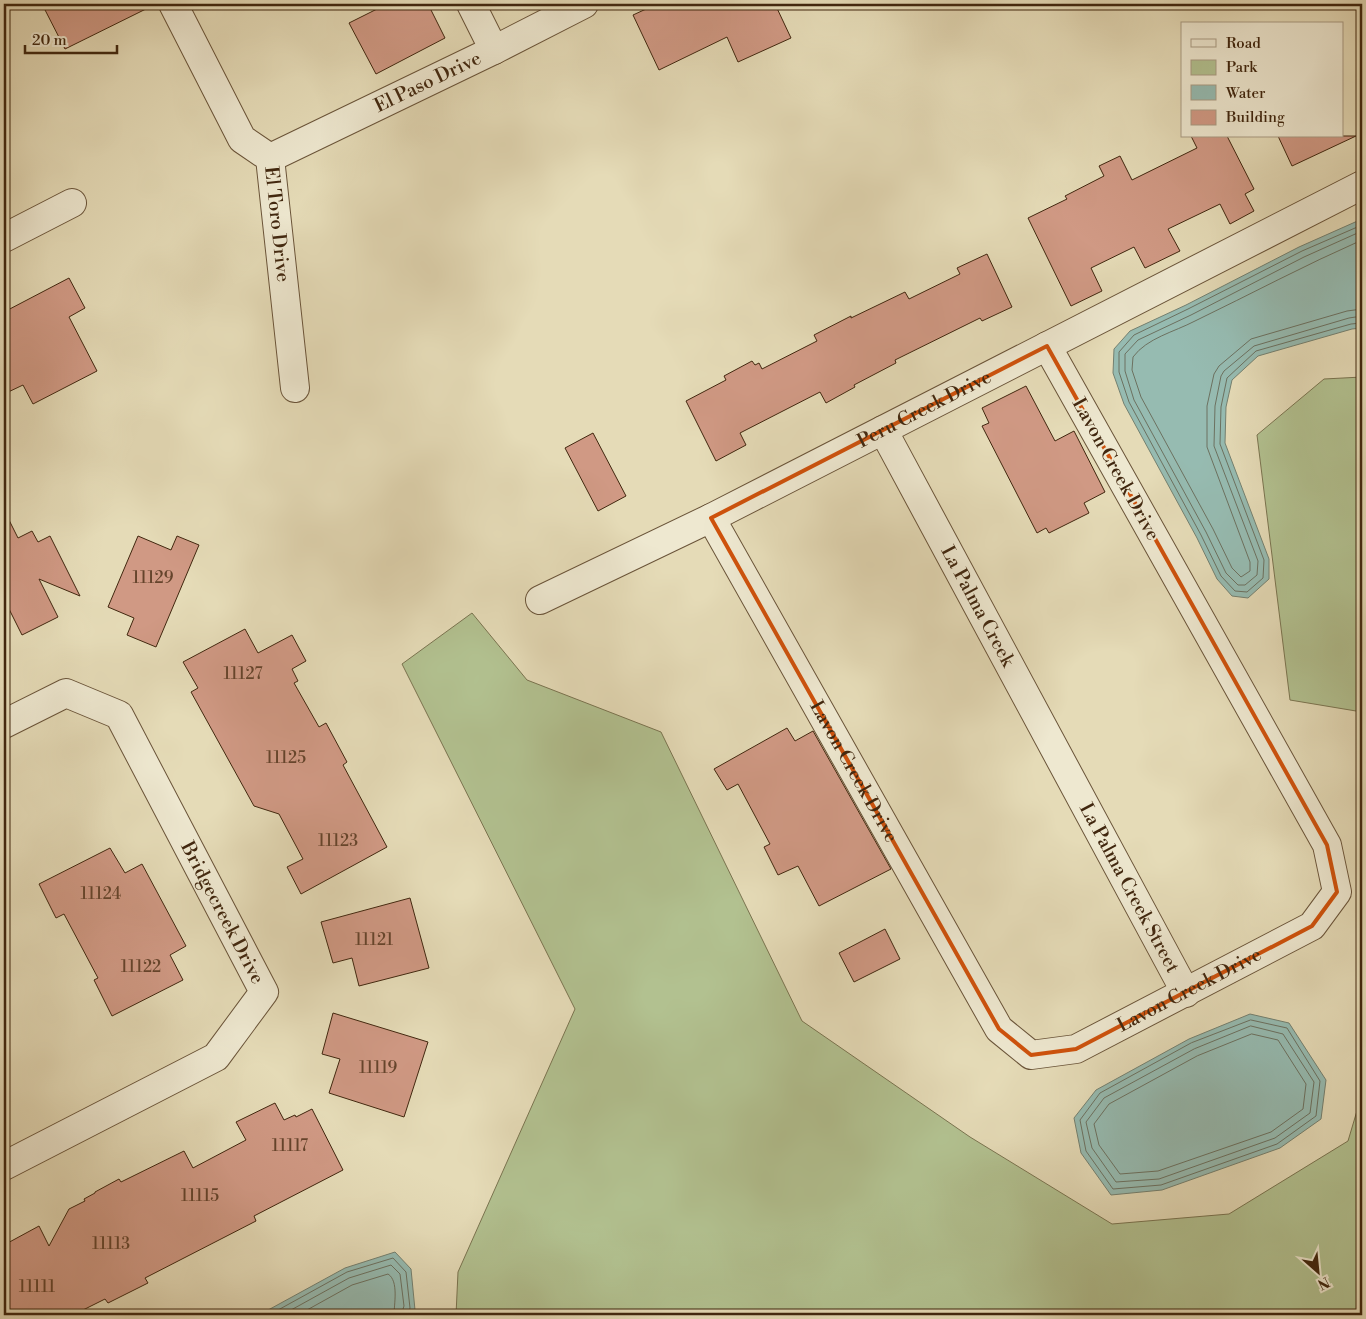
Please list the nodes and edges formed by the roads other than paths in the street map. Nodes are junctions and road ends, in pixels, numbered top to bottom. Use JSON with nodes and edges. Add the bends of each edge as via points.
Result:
{"nodes":[{"id":1,"x":172,"y":4,"type":"edge"},
{"id":2,"x":470,"y":4,"type":"edge"},
{"id":3,"x":584,"y":4,"type":"edge"},
{"id":4,"x":494,"y":50,"type":"junction"},
{"id":5,"x":270,"y":158,"type":"junction"},
{"id":6,"x":1362,"y":185,"type":"edge"},
{"id":7,"x":72,"y":203,"type":"dead end"},
{"id":8,"x":4,"y":238,"type":"edge"},
{"id":9,"x":1047,"y":346,"type":"junction"},
{"id":10,"x":296,"y":388,"type":"dead end"},
{"id":11,"x":883,"y":430,"type":"junction"},
{"id":12,"x":712,"y":518,"type":"junction"},
{"id":13,"x":540,"y":600,"type":"dead end"},
{"id":14,"x":4,"y":724,"type":"edge"},
{"id":15,"x":1072,"y":782,"type":"joint"},
{"id":16,"x":1186,"y":994,"type":"junction"},
{"id":17,"x":4,"y":1166,"type":"edge"}],
"edges":[{"from":1,"to":5,"type":"street","name":"El Toro Drive","via":[[242,139]]},
{"from":2,"to":4,"type":"street"},
{"from":3,"to":4,"type":"street","name":"El Paso Drive"},
{"from":4,"to":5,"type":"street","name":"El Paso Drive"},
{"from":5,"to":10,"type":"street","name":"El Toro Drive"},
{"from":6,"to":9,"type":"street","name":"Peru Creek Drive"},
{"from":7,"to":8,"type":"street"},
{"from":9,"to":11,"type":"street","name":"Peru Creek Drive"},
{"from":9,"to":16,"type":"street","name":"Lavon Creek Drive","via":[[1327,845],[1337,892],[1312,926]]},
{"from":11,"to":12,"type":"street","name":"Peru Creek Drive"},
{"from":11,"to":15,"type":"street","name":"La Palma Creek"},
{"from":12,"to":13,"type":"street","name":"Peru Creek Drive"},
{"from":12,"to":16,"type":"street","name":"Lavon Creek Drive","via":[[999,1029],[1031,1055],[1076,1049]]},
{"from":14,"to":17,"type":"street","name":"Bridgecreek Drive","via":[[66,693],[119,715],[264,992],[216,1058]]},
{"from":15,"to":16,"type":"street","name":"La Palma Creek Street"}]}
